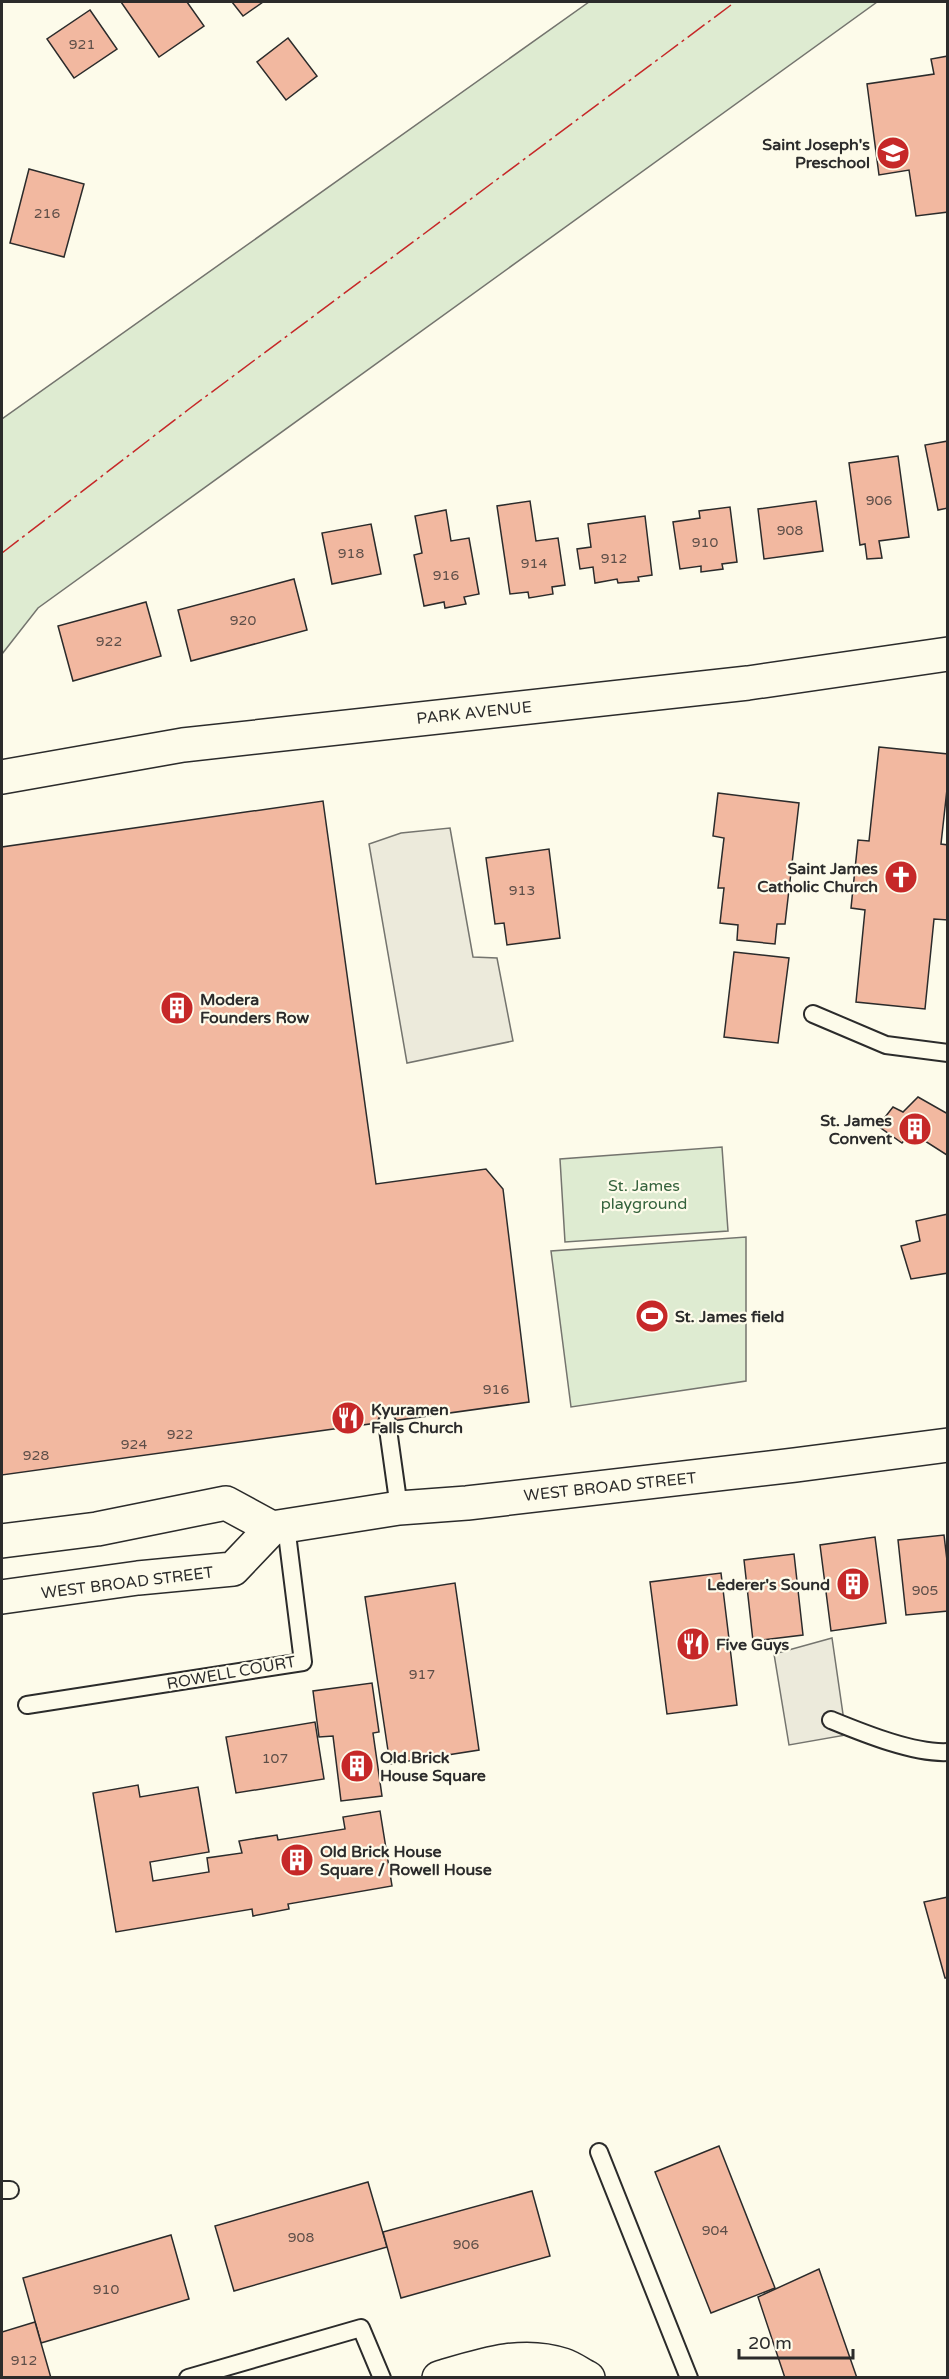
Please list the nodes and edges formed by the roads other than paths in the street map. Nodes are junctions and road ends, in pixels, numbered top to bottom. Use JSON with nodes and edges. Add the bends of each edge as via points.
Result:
{"nodes":[{"id":1,"x":948,"y":654,"type":"edge"},
{"id":2,"x":2,"y":777,"type":"edge"},
{"id":3,"x":813,"y":1014,"type":"dead end"},
{"id":4,"x":948,"y":1053,"type":"edge"},
{"id":5,"x":387,"y":1422,"type":"dead end"},
{"id":6,"x":948,"y":1445,"type":"edge"},
{"id":7,"x":399,"y":1508,"type":"junction"},
{"id":8,"x":279,"y":1527,"type":"junction"},
{"id":9,"x":2,"y":1541,"type":"edge"},
{"id":10,"x":2,"y":1597,"type":"edge"},
{"id":11,"x":27,"y":1705,"type":"dead end"},
{"id":12,"x":831,"y":1720,"type":"dead end"},
{"id":13,"x":948,"y":1752,"type":"edge"},
{"id":14,"x":599,"y":2152,"type":"dead end"},
{"id":15,"x":188,"y":2378,"type":"edge"},
{"id":16,"x":382,"y":2378,"type":"edge"},
{"id":17,"x":439,"y":2378,"type":"edge"},
{"id":18,"x":588,"y":2378,"type":"edge"},
{"id":19,"x":689,"y":2378,"type":"edge"}],
"edges":[{"from":1,"to":2,"type":"main road","name":"PARK AVENUE","via":[[748,683],[183,745]]},
{"from":3,"to":4,"type":"lane","via":[[886,1045]]},
{"from":5,"to":7,"type":"lane"},
{"from":6,"to":7,"type":"main road","name":"WEST BROAD STREET"},
{"from":7,"to":8,"type":"main road","name":"WEST BROAD STREET"},
{"from":8,"to":9,"type":"main road","via":[[226,1503],[97,1529]]},
{"from":8,"to":10,"type":"main road","name":"WEST BROAD STREET","via":[[233,1569]]},
{"from":8,"to":11,"type":"lane","name":"ROWELL COURT","via":[[303,1662]]},
{"from":12,"to":13,"type":"lane","via":[[871,1736],[934,1753]]},
{"from":14,"to":19,"type":"lane"},
{"from":15,"to":16,"type":"lane","via":[[361,2328]]},
{"from":17,"to":18,"type":"main road","via":[[500,2361],[535,2360],[562,2365]]}]}
